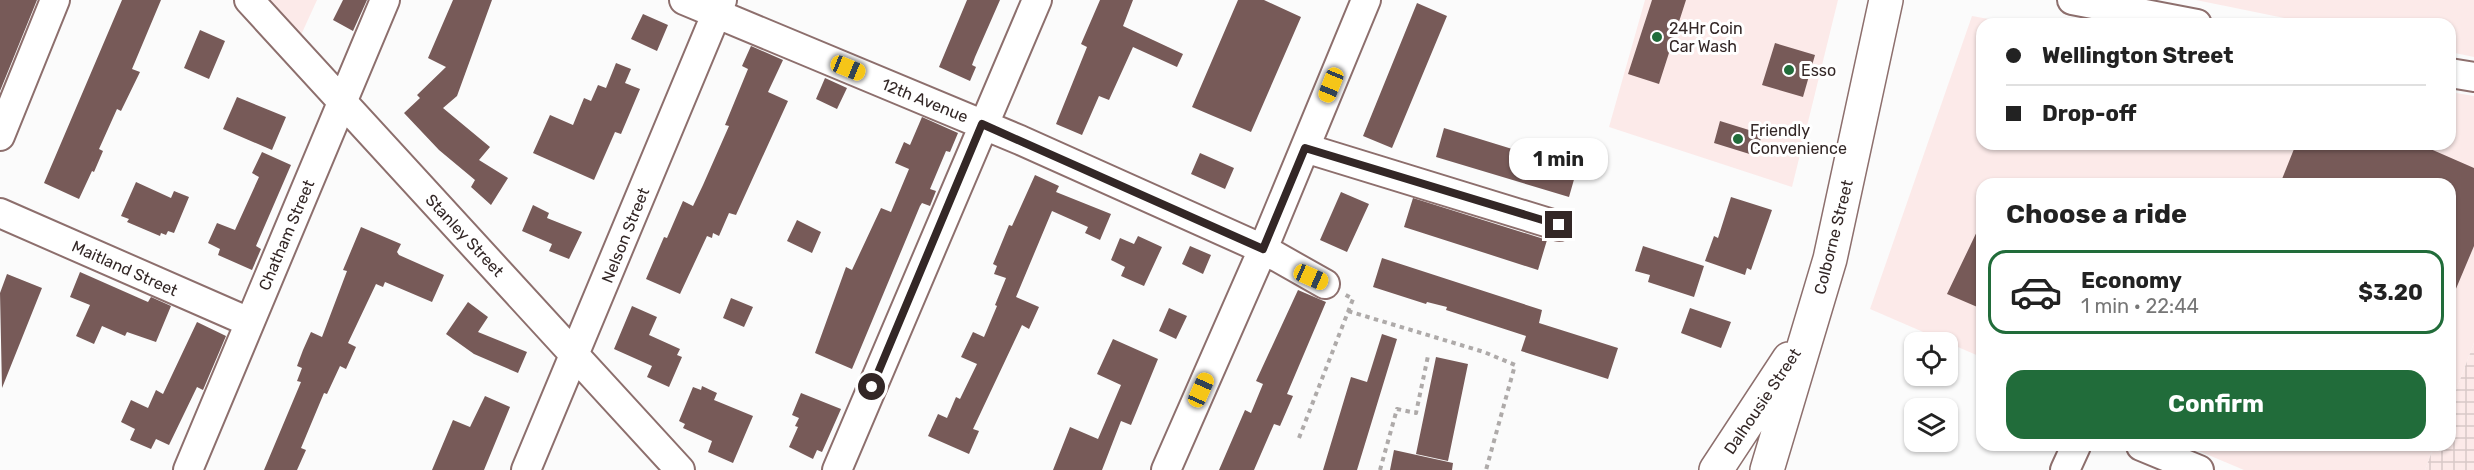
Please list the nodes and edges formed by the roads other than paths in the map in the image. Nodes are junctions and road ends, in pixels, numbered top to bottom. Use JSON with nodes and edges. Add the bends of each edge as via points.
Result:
{"nodes":[{"id":1,"x":55,"y":0,"type":"edge"},
{"id":2,"x":249,"y":0,"type":"edge"},
{"id":3,"x":385,"y":0,"type":"edge"},
{"id":4,"x":684,"y":0,"type":"edge"},
{"id":5,"x":1037,"y":0,"type":"edge"},
{"id":6,"x":1366,"y":0,"type":"edge"},
{"id":7,"x":1886,"y":0,"type":"edge"},
{"id":8,"x":2072,"y":0,"type":"edge"},
{"id":9,"x":720,"y":7,"type":"edge"},
{"id":10,"x":2149,"y":7,"type":"edge"},
{"id":11,"x":2180,"y":18,"type":"edge"},
{"id":12,"x":2456,"y":74,"type":"edge"},
{"id":13,"x":2474,"y":77,"type":"edge"},
{"id":14,"x":342,"y":103,"type":"junction"},
{"id":15,"x":982,"y":124,"type":"junction"},
{"id":16,"x":0,"y":136,"type":"edge"},
{"id":17,"x":1305,"y":148,"type":"junction"},
{"id":18,"x":0,"y":213,"type":"edge"},
{"id":19,"x":1559,"y":225,"type":"dead end"},
{"id":20,"x":1263,"y":249,"type":"junction"},
{"id":21,"x":1325,"y":284,"type":"road end"},
{"id":22,"x":249,"y":322,"type":"junction"},
{"id":23,"x":1807,"y":333,"type":"junction"},
{"id":24,"x":576,"y":355,"type":"junction"},
{"id":25,"x":2074,"y":451,"type":"edge"},
{"id":26,"x":2152,"y":451,"type":"edge"},
{"id":27,"x":188,"y":470,"type":"edge"},
{"id":28,"x":526,"y":470,"type":"edge"},
{"id":29,"x":680,"y":470,"type":"edge"},
{"id":30,"x":837,"y":470,"type":"edge"},
{"id":31,"x":1166,"y":470,"type":"edge"},
{"id":32,"x":1716,"y":470,"type":"edge"},
{"id":33,"x":1767,"y":470,"type":"edge"},
{"id":34,"x":2065,"y":470,"type":"edge"},
{"id":35,"x":2199,"y":470,"type":"edge"}],
"edges":[{"from":1,"to":16,"type":"street"},
{"from":2,"to":14,"type":"street","name":"Stanley Street"},
{"from":3,"to":14,"type":"street","name":"Chatham Street"},
{"from":4,"to":9,"type":"street","name":"12th Avenue"},
{"from":5,"to":15,"type":"street"},
{"from":6,"to":17,"type":"street"},
{"from":7,"to":23,"type":"main road","name":"Colborne Street","via":[[1830,259]]},
{"from":8,"to":10,"type":"street"},
{"from":9,"to":15,"type":"street","name":"12th Avenue"},
{"from":9,"to":24,"type":"street","name":"Nelson Street"},
{"from":10,"to":11,"type":"street"},
{"from":12,"to":13,"type":"street"},
{"from":14,"to":22,"type":"street","name":"Chatham Street"},
{"from":14,"to":24,"type":"street","name":"Stanley Street"},
{"from":15,"to":20,"type":"street","name":"12th Avenue"},
{"from":15,"to":30,"type":"street"},
{"from":17,"to":19,"type":"street"},
{"from":17,"to":20,"type":"street"},
{"from":18,"to":22,"type":"street","name":"Maitland Street"},
{"from":20,"to":21,"type":"street","name":"12th Avenue"},
{"from":20,"to":31,"type":"street"},
{"from":22,"to":27,"type":"street","name":"Chatham Street"},
{"from":23,"to":32,"type":"main road","name":"Dalhousie Street"},
{"from":23,"to":33,"type":"main road","name":"Colborne Street"},
{"from":24,"to":28,"type":"street","name":"Nelson Street"},
{"from":24,"to":29,"type":"street","name":"Stanley Street"},
{"from":25,"to":34,"type":"street"},
{"from":26,"to":35,"type":"street"}]}
